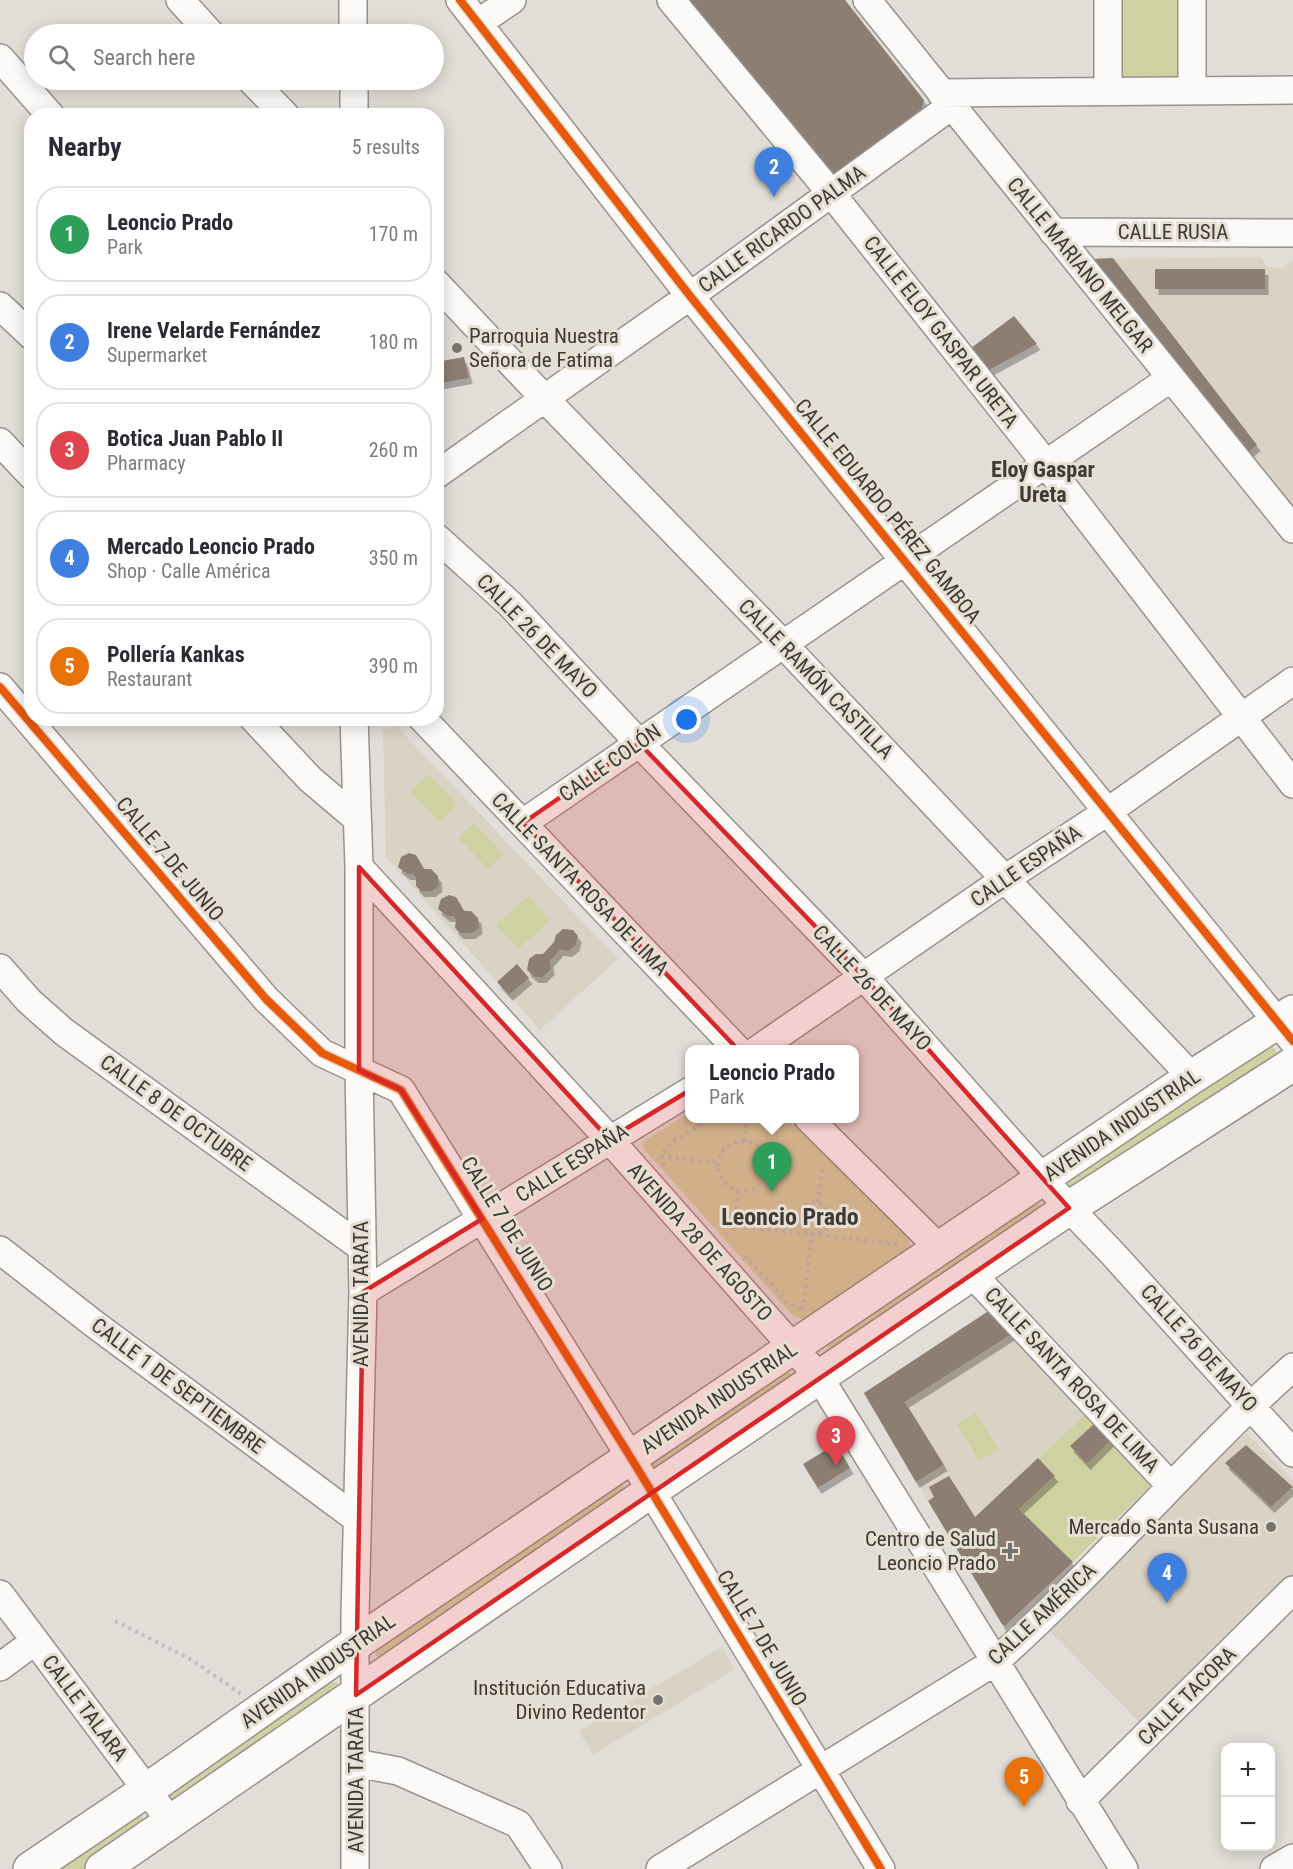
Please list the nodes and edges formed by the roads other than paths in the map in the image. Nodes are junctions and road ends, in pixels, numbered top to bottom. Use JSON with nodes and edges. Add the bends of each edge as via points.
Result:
{"nodes":[{"id":1,"x":180,"y":0,"type":"edge"},
{"id":2,"x":353,"y":0,"type":"edge"},
{"id":3,"x":460,"y":0,"type":"edge"},
{"id":4,"x":512,"y":0,"type":"edge"},
{"id":5,"x":671,"y":0,"type":"edge"},
{"id":6,"x":867,"y":0,"type":"edge"},
{"id":7,"x":1108,"y":0,"type":"edge"},
{"id":8,"x":1192,"y":0,"type":"edge"},
{"id":9,"x":478,"y":23,"type":"junction"},
{"id":10,"x":202,"y":24,"type":"edge"},
{"id":11,"x":354,"y":24,"type":"edge"},
{"id":12,"x":0,"y":58,"type":"edge"},
{"id":13,"x":24,"y":85,"type":"edge"},
{"id":14,"x":28,"y":90,"type":"edge"},
{"id":15,"x":261,"y":90,"type":"edge"},
{"id":16,"x":354,"y":90,"type":"edge"},
{"id":17,"x":1108,"y":90,"type":"junction"},
{"id":18,"x":1192,"y":90,"type":"junction"},
{"id":19,"x":1293,"y":90,"type":"edge"},
{"id":20,"x":946,"y":99,"type":"junction"},
{"id":21,"x":44,"y":108,"type":"edge"},
{"id":22,"x":278,"y":108,"type":"edge"},
{"id":23,"x":354,"y":108,"type":"edge"},
{"id":24,"x":831,"y":193,"type":"junction"},
{"id":25,"x":1053,"y":232,"type":"junction"},
{"id":26,"x":1293,"y":233,"type":"edge"},
{"id":27,"x":444,"y":292,"type":"edge"},
{"id":28,"x":690,"y":297,"type":"junction"},
{"id":29,"x":0,"y":306,"type":"edge"},
{"id":30,"x":24,"y":328,"type":"edge"},
{"id":31,"x":1171,"y":378,"type":"junction"},
{"id":32,"x":545,"y":399,"type":"junction"},
{"id":33,"x":0,"y":442,"type":"edge"},
{"id":34,"x":1046,"y":464,"type":"junction"},
{"id":35,"x":24,"y":468,"type":"edge"},
{"id":36,"x":444,"y":469,"type":"edge"},
{"id":37,"x":1293,"y":529,"type":"edge"},
{"id":38,"x":444,"y":544,"type":"edge"},
{"id":39,"x":905,"y":561,"type":"junction"},
{"id":40,"x":783,"y":644,"type":"junction"},
{"id":41,"x":1293,"y":681,"type":"edge"},
{"id":42,"x":0,"y":687,"type":"edge"},
{"id":43,"x":24,"y":715,"type":"edge"},
{"id":44,"x":1240,"y":718,"type":"junction"},
{"id":45,"x":33,"y":726,"type":"edge"},
{"id":46,"x":261,"y":726,"type":"edge"},
{"id":47,"x":354,"y":726,"type":"edge"},
{"id":48,"x":430,"y":726,"type":"edge"},
{"id":49,"x":639,"y":743,"type":"junction"},
{"id":50,"x":1293,"y":784,"type":"edge"},
{"id":51,"x":1107,"y":812,"type":"junction"},
{"id":52,"x":356,"y":818,"type":"junction"},
{"id":53,"x":523,"y":823,"type":"junction"},
{"id":54,"x":359,"y":867,"type":"junction"},
{"id":55,"x":1005,"y":879,"type":"junction"},
{"id":56,"x":0,"y":968,"type":"edge"},
{"id":57,"x":864,"y":977,"type":"junction"},
{"id":58,"x":1288,"y":1025,"type":"edge"},
{"id":59,"x":733,"y":1045,"type":"edge"},
{"id":60,"x":764,"y":1045,"type":"edge"},
{"id":61,"x":1293,"y":1064,"type":"edge"},
{"id":62,"x":359,"y":1070,"type":"junction"},
{"id":63,"x":1192,"y":1077,"type":"junction"},
{"id":64,"x":685,"y":1094,"type":"edge"},
{"id":65,"x":800,"y":1126,"type":"edge"},
{"id":66,"x":609,"y":1139,"type":"junction"},
{"id":67,"x":1043,"y":1178,"type":"junction"},
{"id":68,"x":1069,"y":1208,"type":"junction"},
{"id":69,"x":482,"y":1218,"type":"junction"},
{"id":70,"x":361,"y":1247,"type":"junction"},
{"id":71,"x":939,"y":1248,"type":"junction"},
{"id":72,"x":0,"y":1250,"type":"edge"},
{"id":73,"x":973,"y":1275,"type":"junction"},
{"id":74,"x":363,"y":1292,"type":"junction"},
{"id":75,"x":793,"y":1347,"type":"junction"},
{"id":76,"x":1293,"y":1367,"type":"edge"},
{"id":77,"x":819,"y":1377,"type":"junction"},
{"id":78,"x":1250,"y":1405,"type":"junction"},
{"id":79,"x":1293,"y":1453,"type":"edge"},
{"id":80,"x":631,"y":1458,"type":"junction"},
{"id":81,"x":1170,"y":1485,"type":"junction"},
{"id":82,"x":651,"y":1491,"type":"junction"},
{"id":83,"x":357,"y":1519,"type":"junction"},
{"id":84,"x":0,"y":1594,"type":"edge"},
{"id":85,"x":1290,"y":1601,"type":"edge"},
{"id":86,"x":35,"y":1641,"type":"junction"},
{"id":87,"x":355,"y":1644,"type":"junction"},
{"id":88,"x":996,"y":1661,"type":"junction"},
{"id":89,"x":0,"y":1667,"type":"edge"},
{"id":90,"x":356,"y":1695,"type":"junction"},
{"id":91,"x":356,"y":1762,"type":"junction"},
{"id":92,"x":821,"y":1769,"type":"junction"},
{"id":93,"x":147,"y":1790,"type":"junction"},
{"id":94,"x":1080,"y":1801,"type":"junction"},
{"id":95,"x":171,"y":1821,"type":"junction"},
{"id":96,"x":1293,"y":1858,"type":"edge"},
{"id":97,"x":114,"y":1864,"type":"edge"},
{"id":98,"x":30,"y":1869,"type":"edge"},
{"id":99,"x":355,"y":1869,"type":"edge"},
{"id":100,"x":548,"y":1869,"type":"edge"},
{"id":101,"x":660,"y":1869,"type":"edge"},
{"id":102,"x":880,"y":1869,"type":"edge"},
{"id":103,"x":1124,"y":1869,"type":"edge"},
{"id":104,"x":1274,"y":1869,"type":"edge"}],
"edges":[{"from":1,"to":10,"type":"street"},
{"from":2,"to":11,"type":"street"},
{"from":3,"to":9,"type":"street","name":"CALLE EDUARDO PÉREZ GAMBOA"},
{"from":4,"to":9,"type":"street"},
{"from":5,"to":24,"type":"street","name":"CALLE ELOY GASPAR URETA"},
{"from":6,"to":20,"type":"street","name":"CALLE MARIANO MELGAR"},
{"from":7,"to":17,"type":"street"},
{"from":8,"to":18,"type":"street"},
{"from":9,"to":28,"type":"street","name":"CALLE EDUARDO PÉREZ GAMBOA"},
{"from":12,"to":13,"type":"street"},
{"from":14,"to":21,"type":"street"},
{"from":15,"to":22,"type":"street"},
{"from":16,"to":23,"type":"street"},
{"from":17,"to":18,"type":"street"},
{"from":17,"to":20,"type":"street"},
{"from":18,"to":19,"type":"street"},
{"from":20,"to":24,"type":"street","name":"CALLE RICARDO PALMA"},
{"from":20,"to":25,"type":"street","name":"CALLE MARIANO MELGAR"},
{"from":24,"to":28,"type":"street","name":"CALLE RICARDO PALMA"},
{"from":24,"to":34,"type":"street","name":"CALLE ELOY GASPAR URETA"},
{"from":25,"to":26,"type":"street","name":"CALLE RUSIA"},
{"from":25,"to":31,"type":"street","name":"CALLE MARIANO MELGAR"},
{"from":27,"to":32,"type":"street","name":"CALLE RAMÓN CASTILLA"},
{"from":28,"to":32,"type":"street","name":"CALLE RICARDO PALMA"},
{"from":28,"to":39,"type":"street","name":"CALLE EDUARDO PÉREZ GAMBOA"},
{"from":29,"to":30,"type":"street"},
{"from":31,"to":34,"type":"street","name":"CALLE COLÓN"},
{"from":31,"to":37,"type":"street","name":"CALLE MARIANO MELGAR"},
{"from":32,"to":36,"type":"street","name":"CALLE RICARDO PALMA"},
{"from":32,"to":40,"type":"street","name":"CALLE RAMÓN CASTILLA"},
{"from":33,"to":35,"type":"street"},
{"from":34,"to":39,"type":"street","name":"CALLE COLÓN"},
{"from":34,"to":44,"type":"street","name":"CALLE ELOY GASPAR URETA"},
{"from":38,"to":49,"type":"street","name":"CALLE 26 DE MAYO","via":[[510,604]]},
{"from":39,"to":40,"type":"street","name":"CALLE COLÓN"},
{"from":39,"to":51,"type":"street","name":"CALLE EDUARDO PÉREZ GAMBOA"},
{"from":40,"to":49,"type":"street","name":"CALLE COLÓN"},
{"from":40,"to":55,"type":"street","name":"CALLE RAMÓN CASTILLA"},
{"from":41,"to":44,"type":"street","name":"CALLE ESPAÑA"},
{"from":42,"to":43,"type":"street","name":"CALLE 7 DE JUNIO"},
{"from":44,"to":50,"type":"street","name":"CALLE ELOY GASPAR URETA"},
{"from":44,"to":51,"type":"street","name":"CALLE ESPAÑA"},
{"from":45,"to":62,"type":"street","name":"CALLE 7 DE JUNIO","via":[[266,999],[322,1053]]},
{"from":46,"to":52,"type":"street","via":[[310,778]]},
{"from":47,"to":52,"type":"street","name":"AVENIDA TARATA"},
{"from":48,"to":53,"type":"street","name":"CALLE SANTA ROSA DE LIMA"},
{"from":49,"to":53,"type":"street","name":"CALLE COLÓN"},
{"from":49,"to":57,"type":"street","name":"CALLE 26 DE MAYO"},
{"from":51,"to":55,"type":"street","name":"CALLE ESPAÑA"},
{"from":51,"to":58,"type":"street","name":"CALLE EDUARDO PÉREZ GAMBOA"},
{"from":52,"to":54,"type":"street","name":"AVENIDA TARATA"},
{"from":53,"to":59,"type":"street","name":"CALLE SANTA ROSA DE LIMA"},
{"from":54,"to":62,"type":"street","name":"AVENIDA TARATA"},
{"from":54,"to":66,"type":"street","name":"AVENIDA 28 DE AGOSTO"},
{"from":55,"to":57,"type":"street","name":"CALLE ESPAÑA"},
{"from":55,"to":63,"type":"street","name":"CALLE RAMÓN CASTILLA"},
{"from":56,"to":70,"type":"street","name":"CALLE 8 DE OCTUBRE","via":[[64,1032]]},
{"from":57,"to":60,"type":"street","name":"CALLE ESPAÑA"},
{"from":57,"to":67,"type":"street","name":"CALLE 26 DE MAYO"},
{"from":58,"to":63,"type":"main road","name":"AVENIDA INDUSTRIAL"},
{"from":61,"to":68,"type":"main road","name":"AVENIDA INDUSTRIAL"},
{"from":62,"to":69,"type":"street","name":"CALLE 7 DE JUNIO","via":[[401,1090]]},
{"from":62,"to":70,"type":"street","name":"AVENIDA TARATA"},
{"from":63,"to":67,"type":"main road","name":"AVENIDA INDUSTRIAL"},
{"from":64,"to":66,"type":"street","name":"CALLE ESPAÑA"},
{"from":65,"to":71,"type":"street"},
{"from":66,"to":69,"type":"street","name":"CALLE ESPAÑA"},
{"from":66,"to":75,"type":"street","name":"AVENIDA 28 DE AGOSTO"},
{"from":67,"to":68,"type":"street","name":"CALLE 26 DE MAYO"},
{"from":67,"to":71,"type":"main road","name":"AVENIDA INDUSTRIAL"},
{"from":68,"to":73,"type":"main road","name":"AVENIDA INDUSTRIAL"},
{"from":68,"to":78,"type":"street","name":"CALLE 26 DE MAYO"},
{"from":69,"to":74,"type":"street","name":"CALLE ESPAÑA"},
{"from":69,"to":80,"type":"street","name":"CALLE 7 DE JUNIO"},
{"from":70,"to":74,"type":"street","name":"AVENIDA TARATA"},
{"from":71,"to":75,"type":"main road","name":"AVENIDA INDUSTRIAL"},
{"from":72,"to":83,"type":"street","name":"CALLE 1 DE SEPTIEMBRE"},
{"from":73,"to":77,"type":"main road","name":"AVENIDA INDUSTRIAL"},
{"from":73,"to":81,"type":"street","name":"CALLE SANTA ROSA DE LIMA"},
{"from":74,"to":83,"type":"street","name":"AVENIDA TARATA"},
{"from":75,"to":77,"type":"street","name":"AVENIDA 28 DE AGOSTO"},
{"from":75,"to":80,"type":"main road","name":"AVENIDA INDUSTRIAL"},
{"from":76,"to":78,"type":"street","name":"CALLE AMÉRICA"},
{"from":77,"to":82,"type":"main road","name":"AVENIDA INDUSTRIAL"},
{"from":77,"to":88,"type":"street","name":"AVENIDA 28 DE AGOSTO"},
{"from":78,"to":79,"type":"street","name":"CALLE 26 DE MAYO"},
{"from":78,"to":81,"type":"street","name":"CALLE AMÉRICA"},
{"from":80,"to":82,"type":"street","name":"CALLE 7 DE JUNIO"},
{"from":80,"to":87,"type":"main road","name":"AVENIDA INDUSTRIAL"},
{"from":81,"to":88,"type":"street","name":"CALLE AMÉRICA","via":[[1042,1620]]},
{"from":82,"to":90,"type":"main road","name":"AVENIDA INDUSTRIAL"},
{"from":82,"to":92,"type":"street","name":"CALLE 7 DE JUNIO"},
{"from":83,"to":87,"type":"street","name":"AVENIDA TARATA"},
{"from":84,"to":86,"type":"street","name":"CALLE TALARA"},
{"from":85,"to":94,"type":"street","name":"CALLE TACORA"},
{"from":86,"to":89,"type":"street"},
{"from":86,"to":93,"type":"street","name":"CALLE TALARA"},
{"from":87,"to":90,"type":"street","name":"AVENIDA TARATA"},
{"from":87,"to":93,"type":"main road","name":"AVENIDA INDUSTRIAL"},
{"from":88,"to":92,"type":"street","name":"CALLE AMÉRICA"},
{"from":88,"to":94,"type":"street","name":"AVENIDA 28 DE AGOSTO"},
{"from":90,"to":91,"type":"street","name":"AVENIDA TARATA"},
{"from":90,"to":95,"type":"main road","name":"AVENIDA INDUSTRIAL"},
{"from":91,"to":99,"type":"street","name":"AVENIDA TARATA"},
{"from":91,"to":100,"type":"street","via":[[398,1770],[518,1824]]},
{"from":92,"to":101,"type":"street","name":"CALLE AMÉRICA"},
{"from":92,"to":102,"type":"street","name":"CALLE 7 DE JUNIO"},
{"from":93,"to":95,"type":"street","name":"CALLE TALARA"},
{"from":93,"to":98,"type":"main road","name":"AVENIDA INDUSTRIAL"},
{"from":94,"to":103,"type":"street","name":"AVENIDA 28 DE AGOSTO"},
{"from":95,"to":97,"type":"main road","name":"AVENIDA INDUSTRIAL"},
{"from":96,"to":104,"type":"street"}]}
